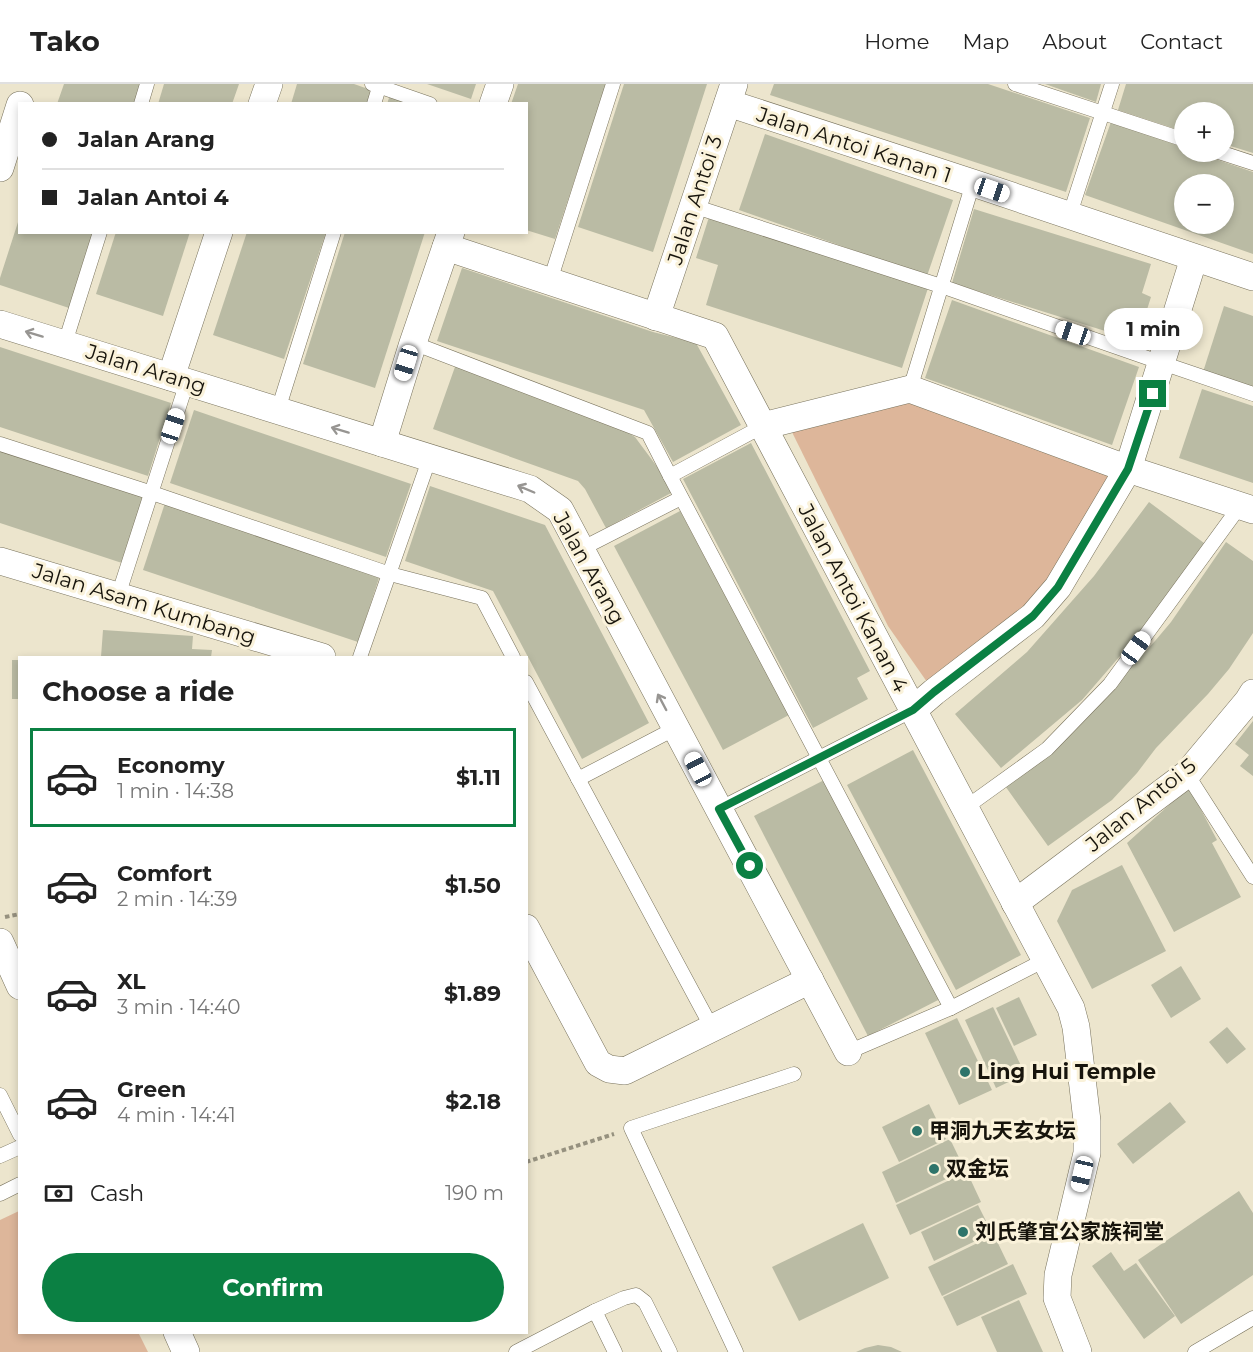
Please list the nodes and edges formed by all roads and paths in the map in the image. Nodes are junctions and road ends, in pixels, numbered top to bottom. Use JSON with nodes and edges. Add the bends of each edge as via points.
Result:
{"nodes":[{"id":1,"x":26,"y":84,"type":"edge"},
{"id":2,"x":147,"y":84,"type":"edge"},
{"id":3,"x":269,"y":84,"type":"edge"},
{"id":4,"x":500,"y":84,"type":"edge"},
{"id":5,"x":613,"y":84,"type":"edge"},
{"id":6,"x":1015,"y":84,"type":"edge"},
{"id":7,"x":1112,"y":84,"type":"edge"},
{"id":8,"x":377,"y":85,"type":"edge"},
{"id":9,"x":731,"y":94,"type":"edge"},
{"id":10,"x":21,"y":102,"type":"edge"},
{"id":11,"x":142,"y":102,"type":"edge"},
{"id":12,"x":263,"y":102,"type":"edge"},
{"id":13,"x":374,"y":102,"type":"edge"},
{"id":14,"x":424,"y":102,"type":"edge"},
{"id":15,"x":494,"y":102,"type":"edge"},
{"id":16,"x":18,"y":110,"type":"edge"},
{"id":17,"x":1103,"y":113,"type":"junction"},
{"id":18,"x":1174,"y":136,"type":"edge"},
{"id":19,"x":1234,"y":157,"type":"edge"},
{"id":20,"x":1253,"y":163,"type":"edge"},
{"id":21,"x":0,"y":168,"type":"edge"},
{"id":22,"x":973,"y":183,"type":"junction"},
{"id":23,"x":693,"y":206,"type":"junction"},
{"id":24,"x":1070,"y":217,"type":"junction"},
{"id":25,"x":99,"y":234,"type":"edge"},
{"id":26,"x":218,"y":234,"type":"edge"},
{"id":27,"x":332,"y":234,"type":"edge"},
{"id":28,"x":448,"y":240,"type":"edge"},
{"id":29,"x":1194,"y":258,"type":"junction"},
{"id":30,"x":1253,"y":278,"type":"edge"},
{"id":31,"x":550,"y":281,"type":"junction"},
{"id":32,"x":941,"y":286,"type":"junction"},
{"id":33,"x":656,"y":317,"type":"junction"},
{"id":34,"x":0,"y":324,"type":"edge"},
{"id":35,"x":412,"y":343,"type":"junction"},
{"id":36,"x":64,"y":344,"type":"junction"},
{"id":37,"x":1162,"y":363,"type":"junction"},
{"id":38,"x":179,"y":380,"type":"junction"},
{"id":39,"x":910,"y":389,"type":"junction"},
{"id":40,"x":1253,"y":394,"type":"edge"},
{"id":41,"x":278,"y":410,"type":"junction"},
{"id":42,"x":763,"y":426,"type":"junction"},
{"id":43,"x":382,"y":443,"type":"junction"},
{"id":44,"x":0,"y":444,"type":"edge"},
{"id":45,"x":430,"y":458,"type":"junction"},
{"id":46,"x":1128,"y":469,"type":"junction"},
{"id":47,"x":670,"y":476,"type":"junction"},
{"id":48,"x":152,"y":493,"type":"junction"},
{"id":49,"x":681,"y":498,"type":"junction"},
{"id":50,"x":1247,"y":508,"type":"edge"},
{"id":51,"x":581,"y":549,"type":"junction"},
{"id":52,"x":0,"y":561,"type":"edge"},
{"id":53,"x":390,"y":574,"type":"junction"},
{"id":54,"x":118,"y":596,"type":"junction"},
{"id":55,"x":319,"y":656,"type":"edge"},
{"id":56,"x":360,"y":656,"type":"edge"},
{"id":57,"x":512,"y":656,"type":"edge"},
{"id":58,"x":528,"y":686,"type":"edge"},
{"id":59,"x":1253,"y":693,"type":"edge"},
{"id":60,"x":913,"y":710,"type":"junction"},
{"id":61,"x":676,"y":728,"type":"junction"},
{"id":62,"x":819,"y":758,"type":"junction"},
{"id":63,"x":1187,"y":774,"type":"junction"},
{"id":64,"x":578,"y":779,"type":"junction"},
{"id":65,"x":965,"y":807,"type":"junction"},
{"id":66,"x":719,"y":809,"type":"junction"},
{"id":67,"x":1248,"y":856,"type":"edge"},
{"id":68,"x":1253,"y":877,"type":"edge"},
{"id":69,"x":1015,"y":903,"type":"junction"},
{"id":70,"x":528,"y":932,"type":"edge"},
{"id":71,"x":0,"y":943,"type":"edge"},
{"id":72,"x":1045,"y":960,"type":"junction"},
{"id":73,"x":810,"y":980,"type":"junction"},
{"id":74,"x":18,"y":982,"type":"edge"},
{"id":75,"x":951,"y":1008,"type":"junction"},
{"id":76,"x":712,"y":1028,"type":"junction"},
{"id":77,"x":848,"y":1052,"type":"joint"},
{"id":78,"x":794,"y":1074,"type":"dead end"},
{"id":79,"x":0,"y":1095,"type":"edge"},
{"id":80,"x":630,"y":1128,"type":"junction"},
{"id":81,"x":18,"y":1131,"type":"edge"},
{"id":82,"x":18,"y":1148,"type":"edge"},
{"id":83,"x":0,"y":1156,"type":"edge"},
{"id":84,"x":528,"y":1161,"type":"edge"},
{"id":85,"x":18,"y":1185,"type":"edge"},
{"id":86,"x":0,"y":1194,"type":"edge"},
{"id":87,"x":595,"y":1311,"type":"junction"},
{"id":88,"x":1253,"y":1318,"type":"edge"},
{"id":89,"x":178,"y":1334,"type":"edge"},
{"id":90,"x":186,"y":1352,"type":"edge"},
{"id":91,"x":516,"y":1352,"type":"edge"},
{"id":92,"x":615,"y":1352,"type":"edge"},
{"id":93,"x":670,"y":1352,"type":"edge"},
{"id":94,"x":736,"y":1352,"type":"edge"},
{"id":95,"x":1078,"y":1352,"type":"edge"},
{"id":96,"x":1195,"y":1352,"type":"edge"}],
"edges":[{"from":1,"to":10,"type":"street"},
{"from":2,"to":11,"type":"lane"},
{"from":3,"to":12,"type":"street"},
{"from":4,"to":15,"type":"street"},
{"from":5,"to":31,"type":"lane"},
{"from":6,"to":17,"type":"lane"},
{"from":7,"to":17,"type":"lane"},
{"from":8,"to":13,"type":"lane"},
{"from":8,"to":14,"type":"lane"},
{"from":9,"to":22,"type":"street","name":"Jalan Antoi Kanan 1"},
{"from":9,"to":23,"type":"street","name":"Jalan Antoi 3"},
{"from":16,"to":21,"type":"street"},
{"from":17,"to":18,"type":"lane"},
{"from":17,"to":24,"type":"lane"},
{"from":19,"to":20,"type":"lane"},
{"from":22,"to":24,"type":"street","name":"Jalan Antoi Kanan 1"},
{"from":22,"to":32,"type":"lane"},
{"from":23,"to":32,"type":"lane"},
{"from":23,"to":33,"type":"street","name":"Jalan Antoi 3"},
{"from":24,"to":29,"type":"street","name":"Jalan Antoi Kanan 1"},
{"from":25,"to":36,"type":"lane"},
{"from":26,"to":38,"type":"street"},
{"from":27,"to":41,"type":"lane"},
{"from":28,"to":31,"type":"street","name":"Jalan Antoi Kanan 4"},
{"from":28,"to":35,"type":"street"},
{"from":29,"to":30,"type":"street","name":"Jalan Antoi Kanan 1"},
{"from":29,"to":37,"type":"street"},
{"from":31,"to":33,"type":"street","name":"Jalan Antoi Kanan 4"},
{"from":32,"to":37,"type":"lane"},
{"from":32,"to":39,"type":"lane"},
{"from":33,"to":42,"type":"street","name":"Jalan Antoi Kanan 4","via":[[714,336]]},
{"from":36,"to":34,"type":"street","name":"Jalan Arang","one_way":true},
{"from":35,"to":43,"type":"street"},
{"from":35,"to":47,"type":"lane","via":[[648,433]]},
{"from":36,"to":38,"type":"street","name":"Jalan Arang"},
{"from":37,"to":40,"type":"lane"},
{"from":37,"to":46,"type":"street"},
{"from":38,"to":41,"type":"street","name":"Jalan Arang"},
{"from":38,"to":48,"type":"lane"},
{"from":39,"to":42,"type":"street"},
{"from":39,"to":46,"type":"street"},
{"from":43,"to":41,"type":"street","name":"Jalan Arang","one_way":true},
{"from":42,"to":47,"type":"lane"},
{"from":42,"to":60,"type":"street","name":"Jalan Antoi Kanan 4"},
{"from":43,"to":45,"type":"street","name":"Jalan Arang"},
{"from":44,"to":48,"type":"lane"},
{"from":51,"to":45,"type":"street","name":"Jalan Arang","one_way":true,"via":[[560,510],[530,489]]},
{"from":45,"to":53,"type":"lane"},
{"from":46,"to":50,"type":"street"},
{"from":46,"to":60,"type":"street","via":[[1058,587],[1033,616]]},
{"from":47,"to":49,"type":"lane"},
{"from":48,"to":53,"type":"lane"},
{"from":48,"to":54,"type":"lane"},
{"from":49,"to":51,"type":"lane"},
{"from":49,"to":62,"type":"lane"},
{"from":50,"to":65,"type":"lane","via":[[1110,684],[1047,749]]},
{"from":61,"to":51,"type":"street","name":"Jalan Arang","one_way":true},
{"from":52,"to":54,"type":"street","name":"Jalan Asam Kumbang"},
{"from":53,"to":56,"type":"lane"},
{"from":53,"to":57,"type":"lane","via":[[482,598]]},
{"from":54,"to":55,"type":"street","name":"Jalan Asam Kumbang"},
{"from":58,"to":64,"type":"lane"},
{"from":59,"to":63,"type":"street","name":"Jalan Antoi 5"},
{"from":60,"to":62,"type":"lane"},
{"from":60,"to":65,"type":"street","name":"Jalan Antoi Kanan 4"},
{"from":61,"to":64,"type":"lane"},
{"from":61,"to":66,"type":"street","name":"Jalan Arang"},
{"from":62,"to":66,"type":"lane"},
{"from":62,"to":75,"type":"lane"},
{"from":63,"to":67,"type":"lane"},
{"from":63,"to":69,"type":"street","name":"Jalan Antoi 5"},
{"from":64,"to":76,"type":"lane"},
{"from":65,"to":69,"type":"street","name":"Jalan Antoi Kanan 4"},
{"from":66,"to":73,"type":"street","name":"Jalan Arang"},
{"from":67,"to":68,"type":"lane"},
{"from":69,"to":72,"type":"street","name":"Jalan Antoi Kanan 4"},
{"from":70,"to":76,"type":"street","via":[[598,1063],[609,1069],[625,1071]]},
{"from":71,"to":74,"type":"street"},
{"from":72,"to":75,"type":"lane"},
{"from":72,"to":95,"type":"street","name":"Jalan Antoi Kanan 4","via":[[1071,1008],[1076,1027],[1087,1121],[1087,1153],[1058,1275],[1057,1298]]},
{"from":73,"to":76,"type":"street"},
{"from":73,"to":77,"type":"street","name":"Jalan Arang"},
{"from":75,"to":77,"type":"lane"},
{"from":78,"to":80,"type":"lane"},
{"from":79,"to":81,"type":"lane"},
{"from":80,"to":84,"type":"path"},
{"from":80,"to":94,"type":"lane"},
{"from":82,"to":83,"type":"lane"},
{"from":85,"to":86,"type":"lane"},
{"from":87,"to":91,"type":"lane"},
{"from":87,"to":92,"type":"lane"},
{"from":87,"to":93,"type":"lane","via":[[636,1295],[645,1302]]},
{"from":88,"to":96,"type":"lane"},
{"from":89,"to":90,"type":"street"}]}
